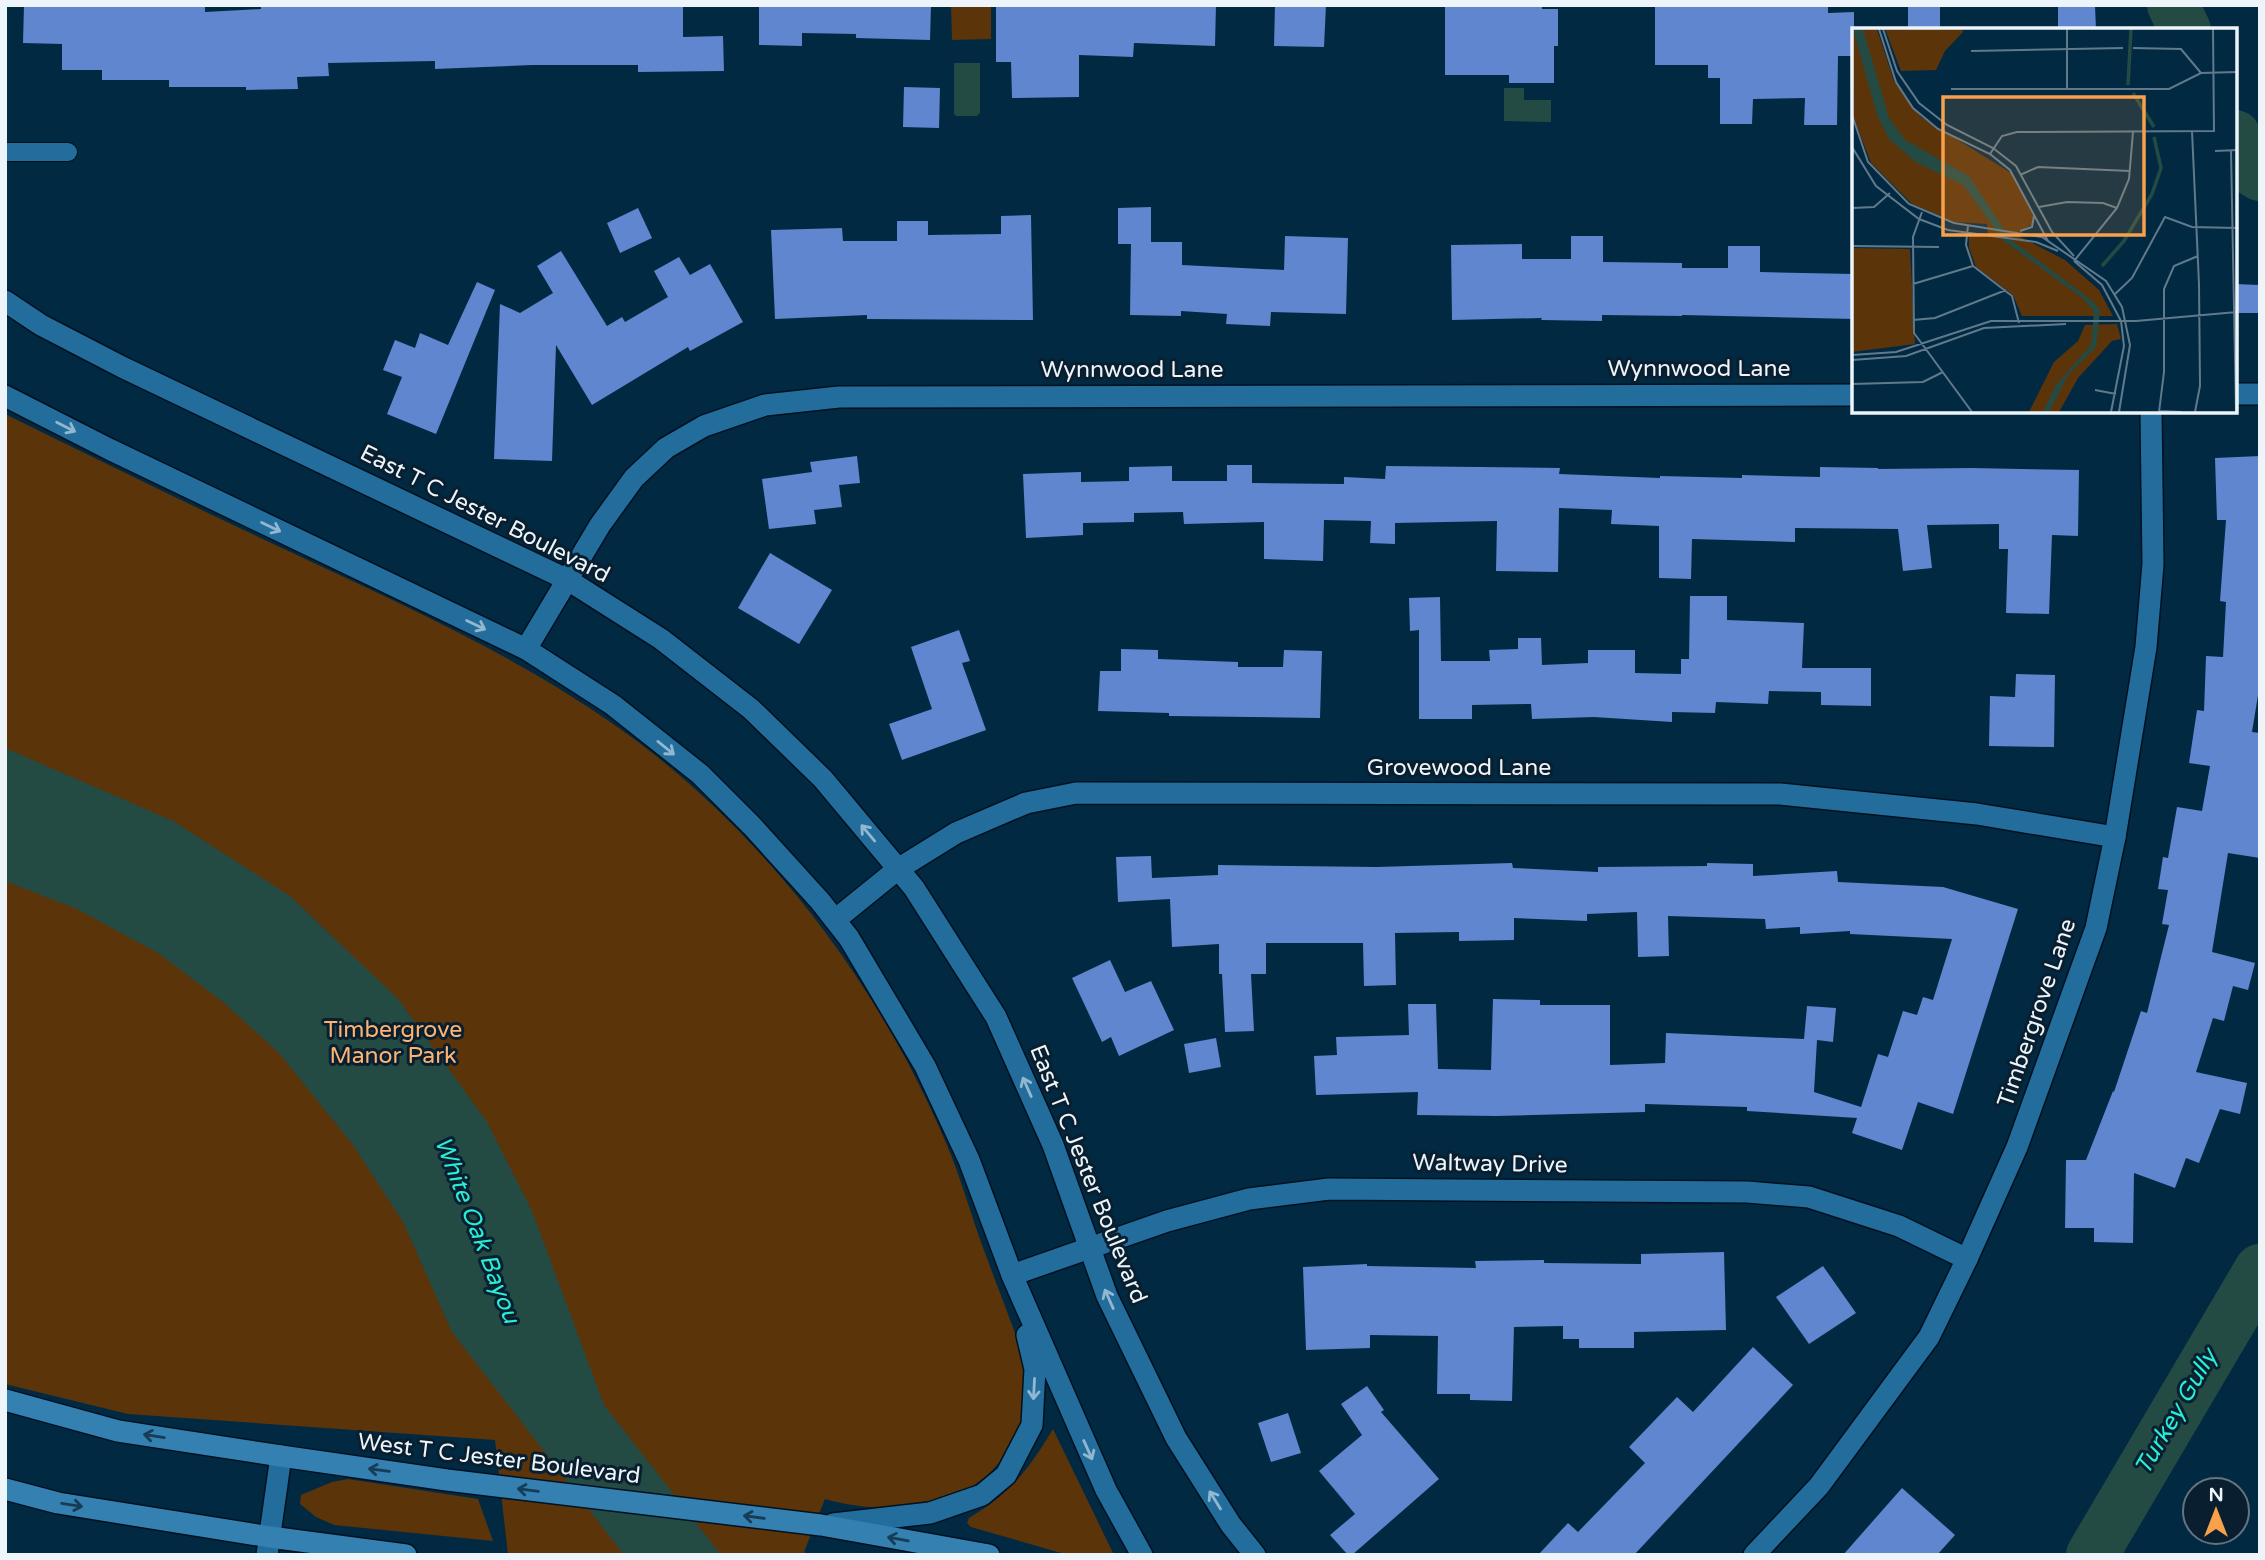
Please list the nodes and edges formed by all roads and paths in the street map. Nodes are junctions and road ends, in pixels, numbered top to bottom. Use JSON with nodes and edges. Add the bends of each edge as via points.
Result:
{"nodes":[{"id":1,"x":5,"y":152,"type":"edge"},
{"id":2,"x":68,"y":152,"type":"dead end"},
{"id":3,"x":5,"y":301,"type":"edge"},
{"id":4,"x":2237,"y":394,"type":"edge"},
{"id":5,"x":2260,"y":394,"type":"edge"},
{"id":6,"x":1852,"y":395,"type":"edge"},
{"id":7,"x":5,"y":396,"type":"edge"},
{"id":8,"x":2151,"y":413,"type":"edge"},
{"id":9,"x":568,"y":580,"type":"junction"},
{"id":10,"x":526,"y":649,"type":"junction"},
{"id":11,"x":2115,"y":837,"type":"junction"},
{"id":12,"x":898,"y":869,"type":"junction"},
{"id":13,"x":835,"y":920,"type":"junction"},
{"id":14,"x":1090,"y":1249,"type":"junction"},
{"id":15,"x":1967,"y":1259,"type":"junction"},
{"id":16,"x":1012,"y":1275,"type":"junction"},
{"id":17,"x":5,"y":1400,"type":"edge"},
{"id":18,"x":281,"y":1456,"type":"junction"},
{"id":19,"x":5,"y":1489,"type":"edge"},
{"id":20,"x":821,"y":1525,"type":"junction"},
{"id":21,"x":268,"y":1546,"type":"edge"},
{"id":22,"x":406,"y":1555,"type":"edge"},
{"id":23,"x":989,"y":1555,"type":"edge"},
{"id":24,"x":1142,"y":1555,"type":"edge"},
{"id":25,"x":1255,"y":1555,"type":"edge"},
{"id":26,"x":1755,"y":1555,"type":"edge"}],
"edges":[{"from":1,"to":2,"type":"lane"},
{"from":3,"to":9,"type":"street","name":"East T C Jester Boulevard","via":[[122,367]]},
{"from":4,"to":5,"type":"street"},
{"from":6,"to":9,"type":"street","name":"Wynnwood Lane","via":[[839,397],[765,405],[704,426],[666,448],[634,478]]},
{"from":7,"to":10,"type":"street","one_way":true},
{"from":8,"to":11,"type":"street","name":"Timbergrove Lane","via":[[2152,564],[2146,647]]},
{"from":9,"to":10,"type":"street","name":"Wynnwood Lane"},
{"from":12,"to":9,"type":"street","name":"East T C Jester Boulevard","one_way":true,"via":[[823,779],[751,709],[661,639]]},
{"from":10,"to":13,"type":"street","one_way":true,"via":[[613,705],[700,774]]},
{"from":11,"to":12,"type":"street","name":"Grovewood Lane","via":[[1977,814],[1780,794],[1076,793],[1014,808],[956,833]]},
{"from":11,"to":15,"type":"street","name":"Timbergrove Lane","via":[[2096,928],[2017,1147]]},
{"from":12,"to":13,"type":"street","name":"Grovewood Lane"},
{"from":14,"to":12,"type":"street","name":"East T C Jester Boulevard","one_way":true,"via":[[1053,1144],[996,1017]]},
{"from":13,"to":16,"type":"street","via":[[925,1066],[969,1160]]},
{"from":14,"to":15,"type":"street","name":"Waltway Drive","via":[[1167,1221],[1249,1199],[1329,1189],[1733,1192],[1809,1197],[1899,1226]]},
{"from":14,"to":16,"type":"street","name":"Waltway Drive"},
{"from":25,"to":14,"type":"street","name":"East T C Jester Boulevard","one_way":true,"via":[[1176,1438],[1107,1296]]},
{"from":15,"to":26,"type":"street","name":"Timbergrove Lane","via":[[1928,1337],[1819,1486]]},
{"from":16,"to":20,"type":"street","one_way":true,"via":[[1035,1369],[1032,1424],[1006,1475],[975,1498],[930,1513]]},
{"from":16,"to":24,"type":"street","one_way":true,"via":[[1106,1490]]},
{"from":18,"to":17,"type":"main road","name":"West T C Jester Boulevard","one_way":true,"via":[[118,1431]]},
{"from":20,"to":18,"type":"main road","name":"West T C Jester Boulevard","one_way":true},
{"from":18,"to":21,"type":"street"},
{"from":19,"to":21,"type":"main road","one_way":true},
{"from":23,"to":20,"type":"main road","name":"West T C Jester Boulevard","one_way":true},
{"from":21,"to":22,"type":"main road"}]}
